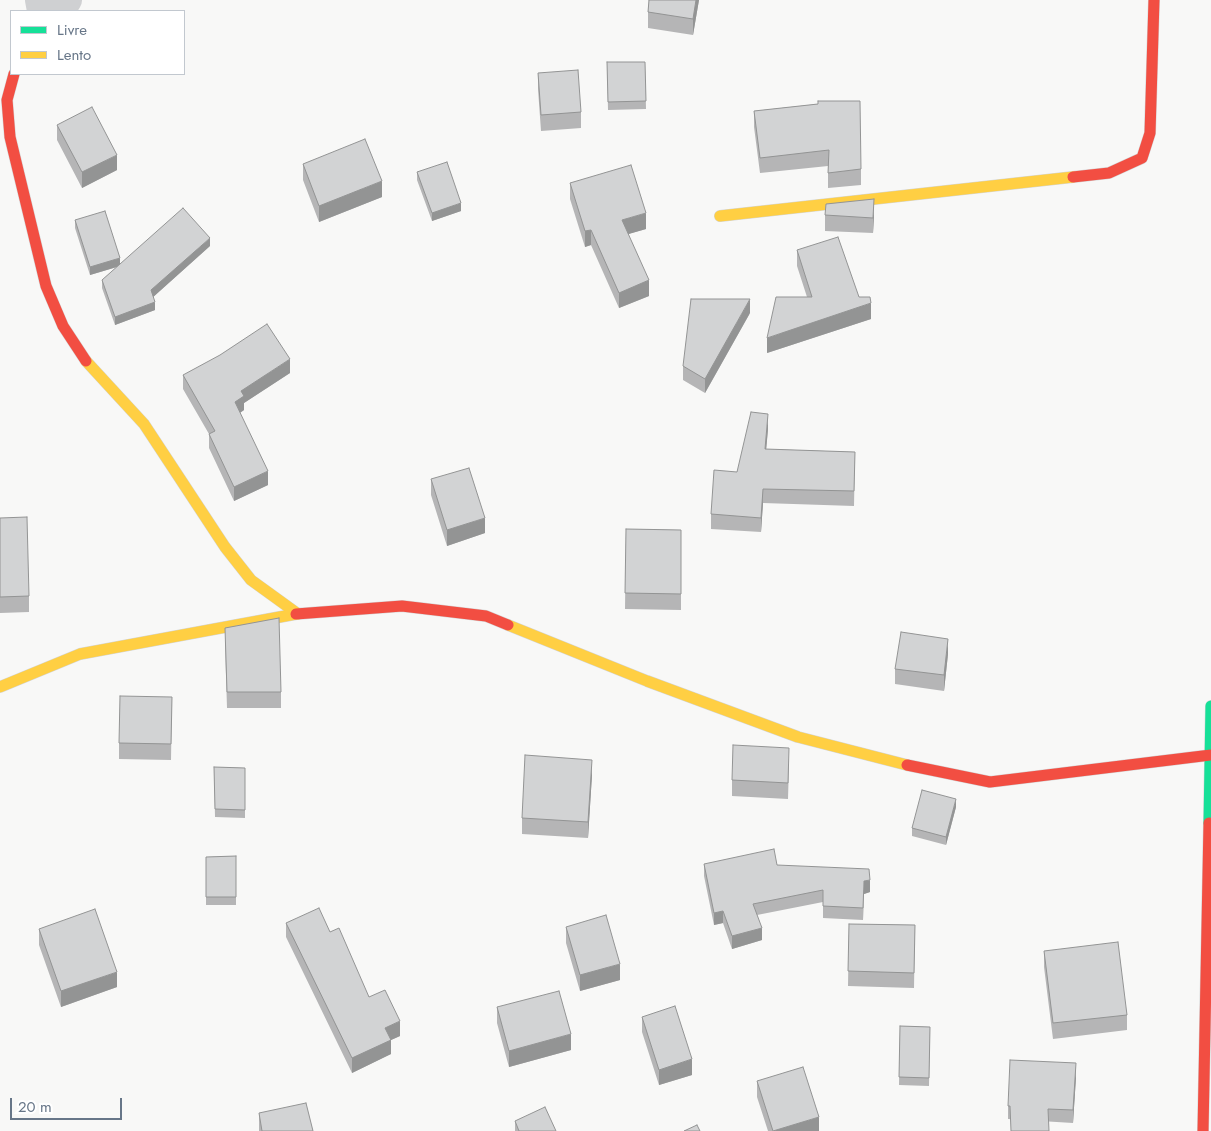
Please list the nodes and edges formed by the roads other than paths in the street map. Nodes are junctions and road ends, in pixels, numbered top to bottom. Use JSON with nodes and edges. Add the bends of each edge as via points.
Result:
{"nodes":[{"id":1,"x":1154,"y":0,"type":"edge"},
{"id":2,"x":14,"y":75,"type":"edge"},
{"id":3,"x":720,"y":216,"type":"dead end"},
{"id":4,"x":298,"y":614,"type":"junction"},
{"id":5,"x":0,"y":687,"type":"edge"},
{"id":6,"x":1211,"y":706,"type":"edge"},
{"id":7,"x":1211,"y":755,"type":"edge"},
{"id":8,"x":1203,"y":1131,"type":"edge"}],
"edges":[{"from":1,"to":3,"type":"street","via":[[1150,133],[1142,158],[1108,173]]},
{"from":2,"to":4,"type":"street","via":[[7,100],[10,137],[46,286],[63,326],[85,359],[144,424],[225,547],[251,580]]},
{"from":4,"to":5,"type":"street","via":[[80,654]]},
{"from":4,"to":7,"type":"street","via":[[402,606],[486,616],[798,737],[909,766],[990,782]]},
{"from":6,"to":7,"type":"street"},
{"from":7,"to":8,"type":"street"}]}
